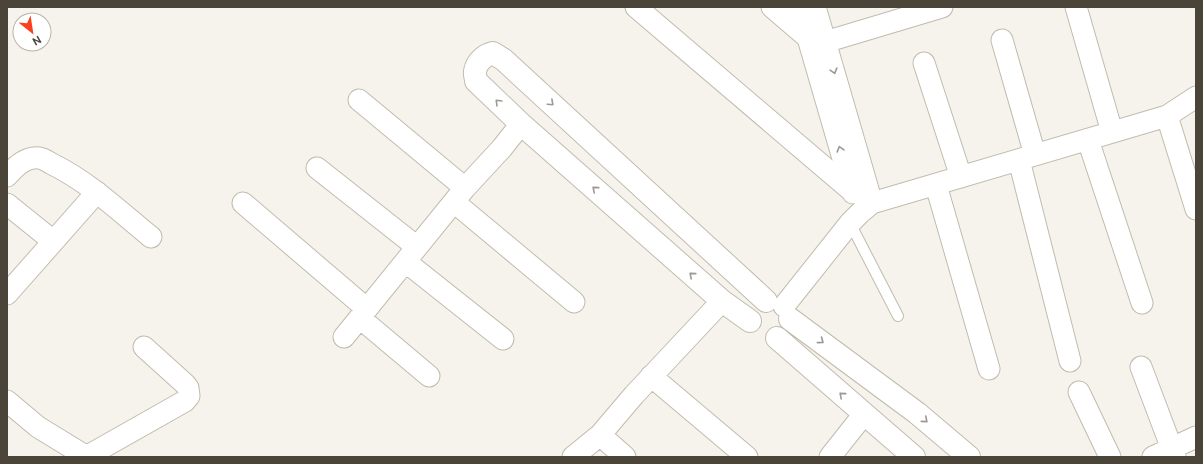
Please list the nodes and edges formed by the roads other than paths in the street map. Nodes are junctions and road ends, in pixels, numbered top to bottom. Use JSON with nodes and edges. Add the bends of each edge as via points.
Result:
{"nodes":[{"id":1,"x":636,"y":7,"type":"edge"},
{"id":2,"x":772,"y":7,"type":"edge"},
{"id":3,"x":798,"y":7,"type":"edge"},
{"id":4,"x":815,"y":7,"type":"edge"},
{"id":5,"x":942,"y":7,"type":"edge"},
{"id":6,"x":1076,"y":7,"type":"edge"},
{"id":7,"x":816,"y":40,"type":"junction"},
{"id":8,"x":1002,"y":40,"type":"dead end"},
{"id":9,"x":924,"y":63,"type":"dead end"},
{"id":10,"x":1196,"y":97,"type":"edge"},
{"id":11,"x":358,"y":100,"type":"dead end"},
{"id":12,"x":1167,"y":116,"type":"junction"},
{"id":13,"x":520,"y":124,"type":"junction"},
{"id":14,"x":1112,"y":132,"type":"junction"},
{"id":15,"x":1088,"y":140,"type":"junction"},
{"id":16,"x":1027,"y":158,"type":"junction"},
{"id":17,"x":317,"y":168,"type":"dead end"},
{"id":18,"x":7,"y":176,"type":"edge"},
{"id":19,"x":961,"y":178,"type":"junction"},
{"id":20,"x":936,"y":185,"type":"junction"},
{"id":21,"x":852,"y":190,"type":"junction"},
{"id":22,"x":97,"y":192,"type":"junction"},
{"id":23,"x":460,"y":195,"type":"junction"},
{"id":24,"x":243,"y":203,"type":"dead end"},
{"id":25,"x":7,"y":204,"type":"edge"},
{"id":26,"x":1196,"y":209,"type":"edge"},
{"id":27,"x":861,"y":213,"type":"junction"},
{"id":28,"x":151,"y":237,"type":"dead end"},
{"id":29,"x":53,"y":241,"type":"junction"},
{"id":30,"x":412,"y":255,"type":"junction"},
{"id":31,"x":7,"y":294,"type":"edge"},
{"id":32,"x":722,"y":300,"type":"junction"},
{"id":33,"x":574,"y":302,"type":"dead end"},
{"id":34,"x":1142,"y":303,"type":"dead end"},
{"id":35,"x":780,"y":309,"type":"junction"},
{"id":36,"x":364,"y":313,"type":"junction"},
{"id":37,"x":898,"y":316,"type":"dead end"},
{"id":38,"x":750,"y":321,"type":"junction"},
{"id":39,"x":344,"y":338,"type":"dead end"},
{"id":40,"x":777,"y":338,"type":"junction"},
{"id":41,"x":503,"y":339,"type":"dead end"},
{"id":42,"x":144,"y":348,"type":"dead end"},
{"id":43,"x":1070,"y":361,"type":"dead end"},
{"id":44,"x":1141,"y":367,"type":"dead end"},
{"id":45,"x":989,"y":369,"type":"dead end"},
{"id":46,"x":429,"y":376,"type":"dead end"},
{"id":47,"x":651,"y":376,"type":"junction"},
{"id":48,"x":1079,"y":392,"type":"dead end"},
{"id":49,"x":7,"y":401,"type":"edge"},
{"id":50,"x":864,"y":414,"type":"junction"},
{"id":51,"x":600,"y":435,"type":"junction"},
{"id":52,"x":1196,"y":437,"type":"edge"},
{"id":53,"x":1173,"y":453,"type":"edge"},
{"id":54,"x":87,"y":457,"type":"edge"},
{"id":55,"x":573,"y":457,"type":"edge"},
{"id":56,"x":625,"y":457,"type":"edge"},
{"id":57,"x":747,"y":457,"type":"edge"},
{"id":58,"x":830,"y":457,"type":"edge"},
{"id":59,"x":914,"y":457,"type":"edge"},
{"id":60,"x":969,"y":457,"type":"edge"},
{"id":61,"x":1110,"y":457,"type":"edge"},
{"id":62,"x":1153,"y":457,"type":"edge"}],
"edges":[{"from":1,"to":21,"type":"street"},
{"from":2,"to":7,"type":"street"},
{"from":3,"to":7,"type":"street"},
{"from":4,"to":7,"type":"street"},
{"from":5,"to":7,"type":"street"},
{"from":6,"to":14,"type":"street"},
{"from":21,"to":7,"type":"street","one_way":true},
{"from":7,"to":27,"type":"street","one_way":true},
{"from":8,"to":16,"type":"street"},
{"from":9,"to":19,"type":"street"},
{"from":10,"to":12,"type":"street"},
{"from":11,"to":23,"type":"street"},
{"from":12,"to":14,"type":"street"},
{"from":12,"to":26,"type":"street"},
{"from":13,"to":23,"type":"street"},
{"from":32,"to":13,"type":"street","one_way":true},
{"from":13,"to":35,"type":"street","one_way":true,"via":[[476,81],[475,71],[486,55],[494,53],[504,60]]},
{"from":14,"to":15,"type":"street"},
{"from":15,"to":16,"type":"street"},
{"from":15,"to":34,"type":"street"},
{"from":16,"to":19,"type":"street"},
{"from":16,"to":43,"type":"street"},
{"from":17,"to":30,"type":"street"},
{"from":18,"to":22,"type":"street","via":[[26,160],[42,159],[71,174]]},
{"from":19,"to":20,"type":"street"},
{"from":20,"to":27,"type":"street"},
{"from":20,"to":45,"type":"street"},
{"from":21,"to":27,"type":"street"},
{"from":22,"to":28,"type":"street"},
{"from":22,"to":29,"type":"street"},
{"from":23,"to":30,"type":"street"},
{"from":23,"to":33,"type":"street"},
{"from":24,"to":36,"type":"street"},
{"from":25,"to":29,"type":"street"},
{"from":27,"to":35,"type":"street"},
{"from":27,"to":37,"type":"lane"},
{"from":29,"to":31,"type":"street"},
{"from":30,"to":36,"type":"street"},
{"from":30,"to":41,"type":"street"},
{"from":32,"to":38,"type":"street"},
{"from":32,"to":47,"type":"street"},
{"from":35,"to":38,"type":"street","via":[[754,308]]},
{"from":35,"to":40,"type":"street","via":[[787,331]]},
{"from":35,"to":60,"type":"street","one_way":true,"via":[[917,413]]},
{"from":36,"to":39,"type":"street"},
{"from":36,"to":46,"type":"street"},
{"from":38,"to":40,"type":"street","via":[[751,327],[759,337],[771,340]]},
{"from":50,"to":40,"type":"street","one_way":true},
{"from":42,"to":54,"type":"street","via":[[185,384],[189,396],[186,401]]},
{"from":44,"to":53,"type":"street"},
{"from":47,"to":51,"type":"street"},
{"from":47,"to":57,"type":"street"},
{"from":48,"to":61,"type":"street"},
{"from":49,"to":54,"type":"street","via":[[38,427]]},
{"from":50,"to":58,"type":"street"},
{"from":50,"to":59,"type":"street"},
{"from":51,"to":55,"type":"street"},
{"from":51,"to":56,"type":"street"},
{"from":52,"to":53,"type":"street"},
{"from":53,"to":62,"type":"street"}]}
